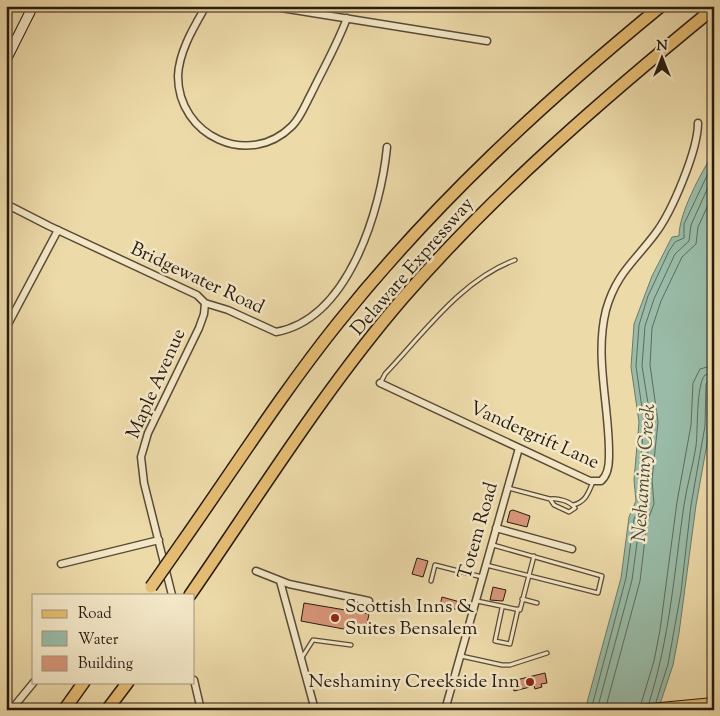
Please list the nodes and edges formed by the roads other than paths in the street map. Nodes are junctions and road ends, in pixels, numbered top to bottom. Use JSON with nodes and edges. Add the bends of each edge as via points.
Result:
{"nodes":[{"id":1,"x":33,"y":6,"type":"edge"},
{"id":2,"x":206,"y":6,"type":"edge"},
{"id":3,"x":269,"y":6,"type":"edge"},
{"id":4,"x":660,"y":6,"type":"edge"},
{"id":5,"x":714,"y":8,"type":"edge"},
{"id":6,"x":347,"y":18,"type":"junction"},
{"id":7,"x":487,"y":41,"type":"dead end"},
{"id":8,"x":6,"y":60,"type":"edge"},
{"id":9,"x":698,"y":122,"type":"dead end"},
{"id":10,"x":387,"y":147,"type":"dead end"},
{"id":11,"x":6,"y":204,"type":"edge"},
{"id":12,"x":58,"y":230,"type":"junction"},
{"id":13,"x":515,"y":260,"type":"dead end"},
{"id":14,"x":205,"y":303,"type":"junction"},
{"id":15,"x":6,"y":328,"type":"edge"},
{"id":16,"x":380,"y":383,"type":"joint"},
{"id":17,"x":519,"y":448,"type":"junction"},
{"id":18,"x":593,"y":482,"type":"junction"},
{"id":19,"x":507,"y":488,"type":"junction"},
{"id":20,"x":550,"y":499,"type":"junction"},
{"id":21,"x":573,"y":505,"type":"junction"},
{"id":22,"x":496,"y":528,"type":"junction"},
{"id":23,"x":159,"y":540,"type":"junction"},
{"id":24,"x":492,"y":544,"type":"junction"},
{"id":25,"x":572,"y":549,"type":"dead end"},
{"id":26,"x":534,"y":556,"type":"junction"},
{"id":27,"x":61,"y":564,"type":"dead end"},
{"id":28,"x":486,"y":565,"type":"junction"},
{"id":29,"x":256,"y":571,"type":"dead end"},
{"id":30,"x":528,"y":575,"type":"junction"},
{"id":31,"x":482,"y":577,"type":"junction"},
{"id":32,"x":280,"y":581,"type":"junction"},
{"id":33,"x":432,"y":582,"type":"dead end"},
{"id":34,"x":148,"y":591,"type":"edge"},
{"id":35,"x":191,"y":592,"type":"edge"},
{"id":36,"x":172,"y":594,"type":"edge"},
{"id":37,"x":522,"y":599,"type":"junction"},
{"id":38,"x":369,"y":601,"type":"dead end"},
{"id":39,"x":476,"y":601,"type":"junction"},
{"id":40,"x":537,"y":603,"type":"dead end"},
{"id":41,"x":502,"y":608,"type":"junction"},
{"id":42,"x":518,"y":609,"type":"junction"},
{"id":43,"x":351,"y":644,"type":"dead end"},
{"id":44,"x":547,"y":653,"type":"dead end"},
{"id":45,"x":460,"y":656,"type":"junction"},
{"id":46,"x":301,"y":660,"type":"junction"},
{"id":47,"x":32,"y":684,"type":"edge"},
{"id":48,"x":83,"y":684,"type":"edge"},
{"id":49,"x":126,"y":684,"type":"edge"},
{"id":50,"x":195,"y":684,"type":"edge"},
{"id":51,"x":714,"y":703,"type":"edge"},
{"id":52,"x":11,"y":710,"type":"edge"},
{"id":53,"x":64,"y":710,"type":"edge"},
{"id":54,"x":107,"y":710,"type":"edge"},
{"id":55,"x":201,"y":710,"type":"edge"},
{"id":56,"x":315,"y":710,"type":"edge"},
{"id":57,"x":445,"y":710,"type":"edge"},
{"id":58,"x":639,"y":710,"type":"edge"}],
"edges":[{"from":1,"to":8,"type":"main road"},
{"from":2,"to":6,"type":"street","via":[[181,58],[178,76],[181,99],[190,118],[202,130],[221,140],[244,145],[276,138],[296,122]]},
{"from":3,"to":6,"type":"street"},
{"from":4,"to":34,"type":"highway","name":"Delaware Expressway","bridge":true,"via":[[568,83],[412,237],[318,349]]},
{"from":5,"to":35,"type":"highway","name":"Delaware Expressway","via":[[560,137],[490,205],[409,292],[320,407]]},
{"from":6,"to":7,"type":"street"},
{"from":9,"to":18,"type":"street","name":"Vandergrift Lane","via":[[691,162],[664,219],[619,277],[606,309],[602,364],[609,458],[604,479]]},
{"from":10,"to":14,"type":"street","name":"Bridgewater Road","via":[[378,200],[360,253],[337,290],[318,311],[294,327],[276,332]]},
{"from":11,"to":12,"type":"street","name":"Bridgewater Road"},
{"from":12,"to":14,"type":"street","name":"Bridgewater Road","via":[[197,295]]},
{"from":12,"to":15,"type":"street"},
{"from":13,"to":16,"type":"lane","name":"Vandergrift Lane","via":[[494,269],[458,296]]},
{"from":14,"to":23,"type":"street","name":"Maple Avenue","via":[[202,321],[148,433],[142,456],[144,482]]},
{"from":16,"to":17,"type":"street","name":"Vandergrift Lane"},
{"from":17,"to":18,"type":"street","name":"Vandergrift Lane"},
{"from":17,"to":19,"type":"street","name":"Totem Road"},
{"from":18,"to":21,"type":"lane","via":[[586,498]]},
{"from":19,"to":20,"type":"lane"},
{"from":19,"to":22,"type":"street","name":"Totem Road"},
{"from":20,"to":21,"type":"lane"},
{"from":20,"to":21,"type":"lane","via":[[554,505],[569,512],[575,508]]},
{"from":22,"to":24,"type":"street","name":"Totem Road"},
{"from":22,"to":25,"type":"street"},
{"from":23,"to":27,"type":"street"},
{"from":23,"to":36,"type":"street","name":"Maple Avenue"},
{"from":24,"to":26,"type":"lane"},
{"from":24,"to":28,"type":"street","name":"Totem Road"},
{"from":26,"to":30,"type":"lane"},
{"from":26,"to":30,"type":"lane","via":[[602,576],[598,593]]},
{"from":28,"to":30,"type":"lane"},
{"from":28,"to":31,"type":"street","name":"Totem Road"},
{"from":29,"to":32,"type":"street"},
{"from":30,"to":37,"type":"lane"},
{"from":31,"to":33,"type":"lane","via":[[435,566]]},
{"from":31,"to":39,"type":"street","name":"Totem Road"},
{"from":32,"to":38,"type":"street"},
{"from":32,"to":46,"type":"street"},
{"from":37,"to":40,"type":"lane"},
{"from":37,"to":42,"type":"lane"},
{"from":39,"to":41,"type":"lane"},
{"from":39,"to":45,"type":"street","name":"Totem Road"},
{"from":41,"to":42,"type":"lane"},
{"from":41,"to":42,"type":"lane","via":[[495,641],[510,644]]},
{"from":43,"to":46,"type":"lane","via":[[313,640]]},
{"from":44,"to":45,"type":"lane","via":[[510,665]]},
{"from":45,"to":57,"type":"street","name":"Totem Road"},
{"from":46,"to":56,"type":"street"},
{"from":47,"to":52,"type":"street"},
{"from":48,"to":53,"type":"highway"},
{"from":49,"to":54,"type":"highway"},
{"from":50,"to":55,"type":"street"},
{"from":51,"to":58,"type":"main road"}]}
